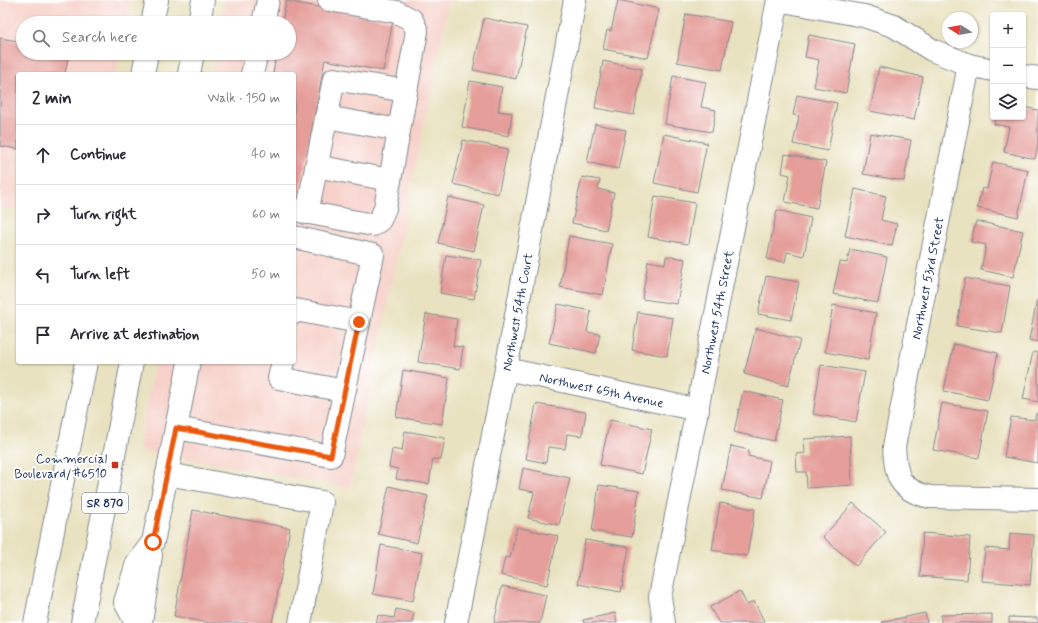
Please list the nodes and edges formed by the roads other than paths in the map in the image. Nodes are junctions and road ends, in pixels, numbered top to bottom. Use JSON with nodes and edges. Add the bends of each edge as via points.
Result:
{"nodes":[{"id":1,"x":157,"y":0,"type":"edge"},
{"id":2,"x":203,"y":0,"type":"edge"},
{"id":3,"x":268,"y":0,"type":"edge"},
{"id":4,"x":330,"y":0,"type":"edge"},
{"id":5,"x":575,"y":0,"type":"edge"},
{"id":6,"x":778,"y":0,"type":"edge"},
{"id":7,"x":154,"y":16,"type":"edge"},
{"id":8,"x":200,"y":16,"type":"edge"},
{"id":9,"x":265,"y":16,"type":"edge"},
{"id":10,"x":145,"y":60,"type":"edge"},
{"id":11,"x":192,"y":60,"type":"edge"},
{"id":12,"x":255,"y":60,"type":"edge"},
{"id":13,"x":969,"y":65,"type":"junction"},
{"id":14,"x":990,"y":69,"type":"edge"},
{"id":15,"x":142,"y":72,"type":"edge"},
{"id":16,"x":189,"y":72,"type":"edge"},
{"id":17,"x":252,"y":72,"type":"edge"},
{"id":18,"x":1026,"y":76,"type":"edge"},
{"id":19,"x":1038,"y":78,"type":"edge"},
{"id":20,"x":406,"y":91,"type":"junction"},
{"id":21,"x":326,"y":117,"type":"junction"},
{"id":22,"x":399,"y":130,"type":"junction"},
{"id":23,"x":316,"y":166,"type":"junction"},
{"id":24,"x":390,"y":180,"type":"junction"},
{"id":25,"x":301,"y":212,"type":"edge"},
{"id":26,"x":296,"y":237,"type":"edge"},
{"id":27,"x":296,"y":310,"type":"edge"},
{"id":28,"x":359,"y":322,"type":"junction"},
{"id":29,"x":86,"y":364,"type":"edge"},
{"id":30,"x":132,"y":364,"type":"edge"},
{"id":31,"x":189,"y":364,"type":"edge"},
{"id":32,"x":282,"y":364,"type":"edge"},
{"id":33,"x":506,"y":369,"type":"junction"},
{"id":34,"x":344,"y":392,"type":"junction"},
{"id":35,"x":698,"y":410,"type":"junction"},
{"id":36,"x":176,"y":428,"type":"junction"},
{"id":37,"x":167,"y":474,"type":"junction"},
{"id":38,"x":1038,"y":499,"type":"edge"},
{"id":39,"x":153,"y":542,"type":"junction"},
{"id":40,"x":35,"y":623,"type":"edge"},
{"id":41,"x":82,"y":623,"type":"edge"},
{"id":42,"x":136,"y":623,"type":"edge"},
{"id":43,"x":141,"y":623,"type":"edge"},
{"id":44,"x":300,"y":623,"type":"edge"},
{"id":45,"x":456,"y":623,"type":"edge"},
{"id":46,"x":664,"y":623,"type":"edge"}],
"edges":[{"from":1,"to":7,"type":"main road"},
{"from":2,"to":8,"type":"main road"},
{"from":3,"to":9,"type":"main road"},
{"from":4,"to":20,"type":"main road","via":[[397,12],[412,20],[418,31]]},
{"from":5,"to":33,"type":"main road","name":"Northwest 54th Court"},
{"from":6,"to":13,"type":"main road","via":[[864,16],[894,26],[932,50]]},
{"from":6,"to":35,"type":"main road","name":"Northwest 54th Street"},
{"from":10,"to":15,"type":"main road"},
{"from":11,"to":16,"type":"main road"},
{"from":12,"to":17,"type":"main road"},
{"from":13,"to":14,"type":"main road"},
{"from":13,"to":38,"type":"main road","name":"Northwest 53rd Street","via":[[894,447],[895,468],[907,488],[916,494],[930,497]]},
{"from":18,"to":19,"type":"main road"},
{"from":20,"to":21,"type":"main road","via":[[334,80]]},
{"from":20,"to":22,"type":"main road"},
{"from":21,"to":22,"type":"main road"},
{"from":21,"to":23,"type":"main road"},
{"from":22,"to":24,"type":"main road"},
{"from":23,"to":24,"type":"main road"},
{"from":23,"to":25,"type":"main road"},
{"from":24,"to":25,"type":"main road","via":[[385,208],[380,220],[373,224]]},
{"from":26,"to":28,"type":"main road","via":[[373,254]]},
{"from":27,"to":28,"type":"main road"},
{"from":28,"to":34,"type":"main road"},
{"from":29,"to":40,"type":"main road"},
{"from":30,"to":41,"type":"main road","number":"SR 870"},
{"from":31,"to":36,"type":"main road"},
{"from":32,"to":34,"type":"main road","via":[[279,378]]},
{"from":33,"to":35,"type":"main road","name":"Northwest 65th Avenue"},
{"from":33,"to":45,"type":"main road","name":"Northwest 54th Court"},
{"from":34,"to":36,"type":"main road","via":[[331,456]]},
{"from":35,"to":46,"type":"main road","name":"Northwest 54th Street","via":[[660,597]]},
{"from":36,"to":37,"type":"main road"},
{"from":37,"to":39,"type":"main road"},
{"from":37,"to":44,"type":"main road","via":[[322,502]]},
{"from":39,"to":42,"type":"main road","via":[[137,563],[125,602]]},
{"from":39,"to":43,"type":"main road"}]}
